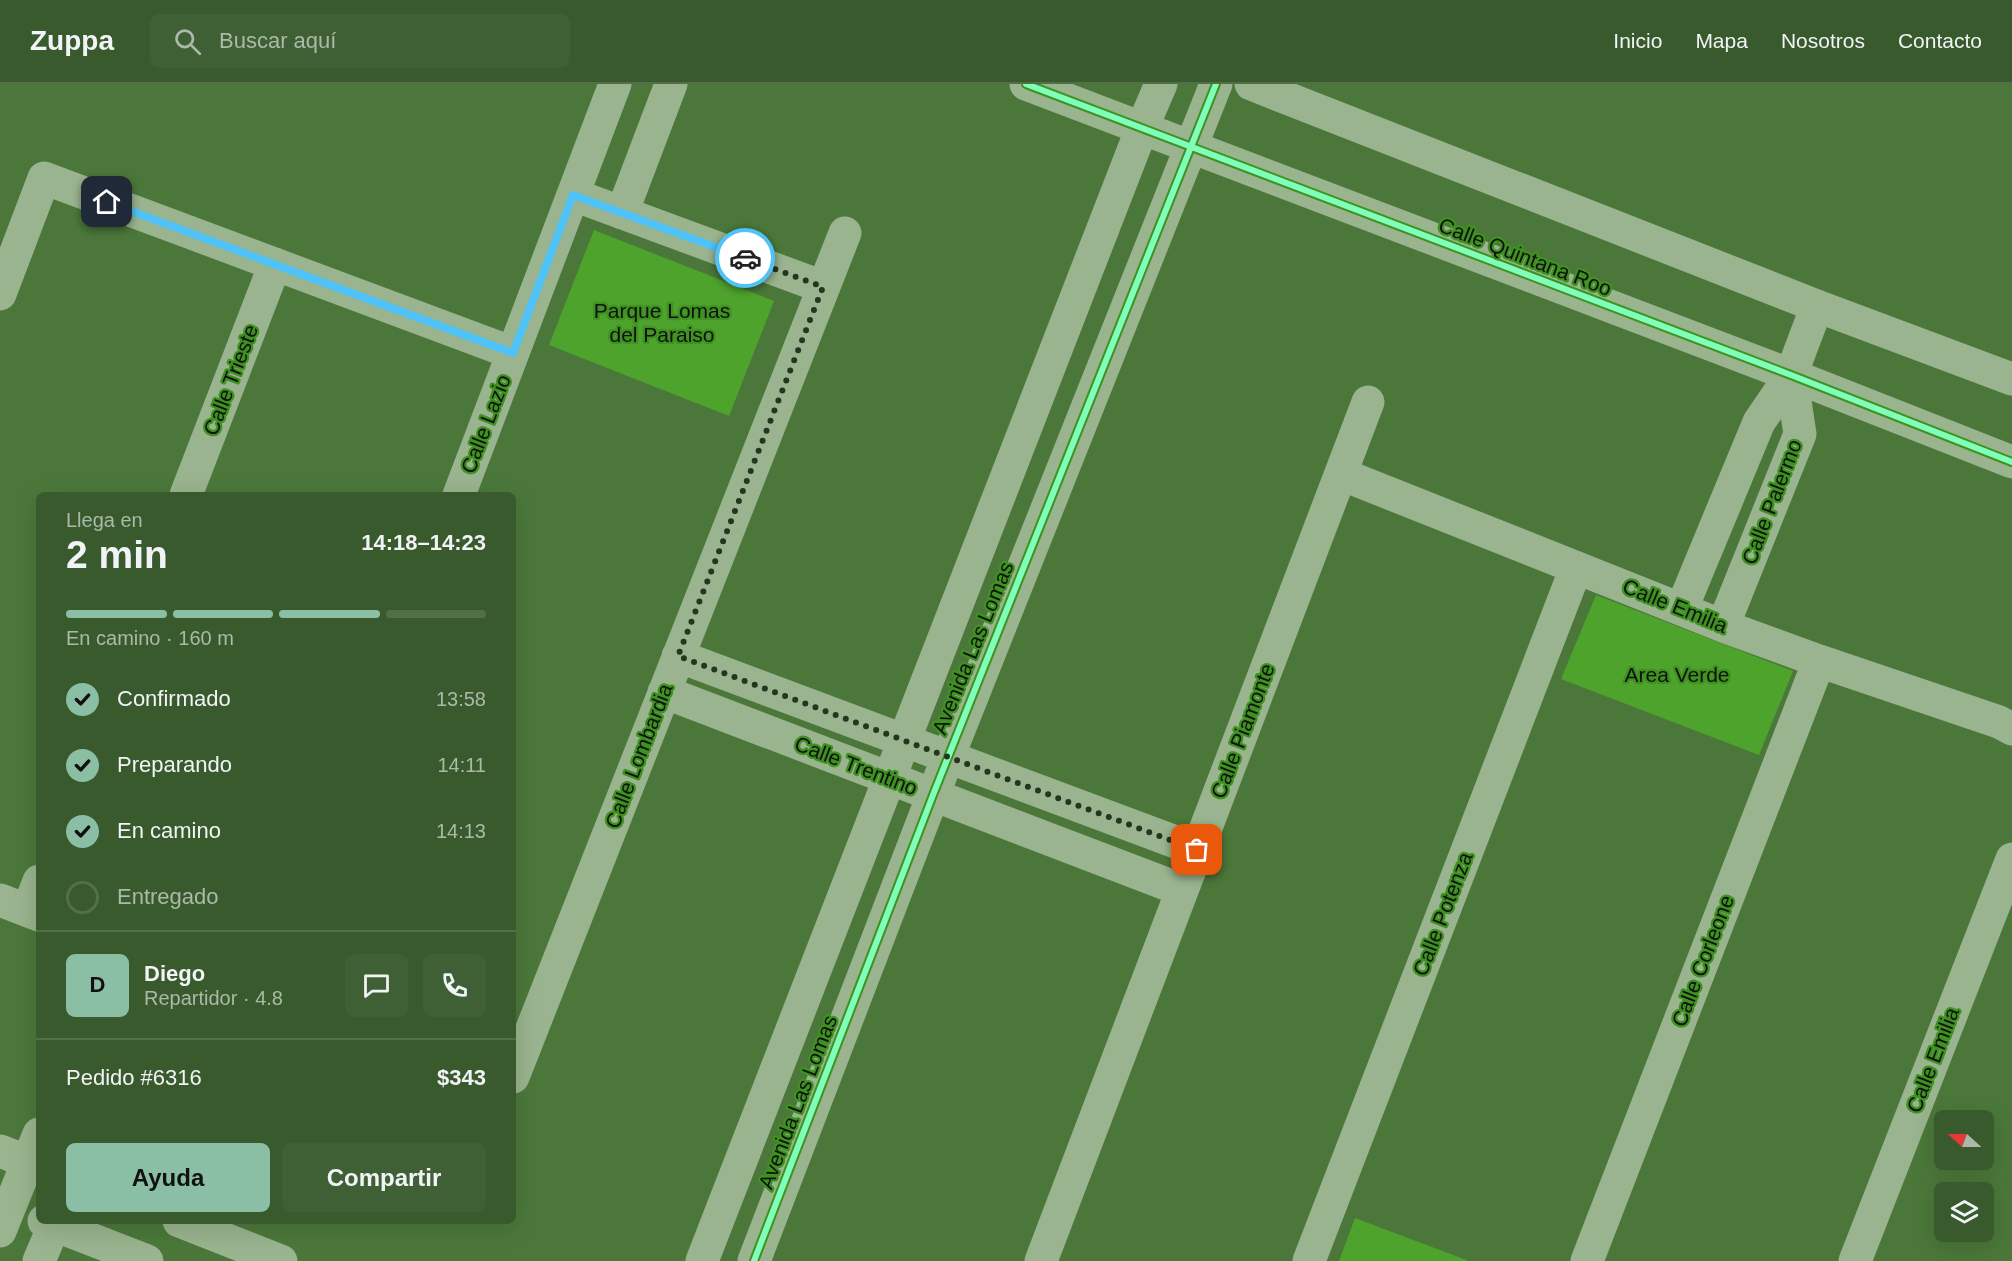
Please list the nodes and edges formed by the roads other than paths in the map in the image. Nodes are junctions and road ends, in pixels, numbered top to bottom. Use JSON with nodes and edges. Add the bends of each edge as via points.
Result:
{"nodes":[{"id":1,"x":615,"y":84,"type":"edge"},
{"id":2,"x":671,"y":84,"type":"edge"},
{"id":3,"x":1026,"y":84,"type":"edge"},
{"id":4,"x":1161,"y":84,"type":"edge"},
{"id":5,"x":1216,"y":84,"type":"edge"},
{"id":6,"x":1251,"y":84,"type":"edge"},
{"id":7,"x":1142,"y":128,"type":"junction"},
{"id":8,"x":1190,"y":147,"type":"junction"},
{"id":9,"x":573,"y":195,"type":"junction"},
{"id":10,"x":622,"y":213,"type":"junction"},
{"id":11,"x":845,"y":233,"type":"dead end"},
{"id":12,"x":275,"y":264,"type":"junction"},
{"id":13,"x":823,"y":287,"type":"junction"},
{"id":14,"x":0,"y":294,"type":"edge"},
{"id":15,"x":1817,"y":306,"type":"junction"},
{"id":16,"x":513,"y":353,"type":"junction"},
{"id":17,"x":1791,"y":375,"type":"junction"},
{"id":18,"x":2012,"y":379,"type":"edge"},
{"id":19,"x":1368,"y":402,"type":"dead end"},
{"id":20,"x":2012,"y":462,"type":"edge"},
{"id":21,"x":1341,"y":474,"type":"junction"},
{"id":22,"x":187,"y":492,"type":"edge"},
{"id":23,"x":460,"y":492,"type":"edge"},
{"id":24,"x":1576,"y":568,"type":"junction"},
{"id":25,"x":1682,"y":608,"type":"junction"},
{"id":26,"x":1723,"y":626,"type":"junction"},
{"id":27,"x":678,"y":656,"type":"junction"},
{"id":28,"x":1819,"y":661,"type":"junction"},
{"id":29,"x":664,"y":692,"type":"junction"},
{"id":30,"x":2012,"y":729,"type":"edge"},
{"id":31,"x":904,"y":740,"type":"junction"},
{"id":32,"x":948,"y":757,"type":"junction"},
{"id":33,"x":889,"y":778,"type":"junction"},
{"id":34,"x":933,"y":795,"type":"junction"},
{"id":35,"x":1197,"y":850,"type":"junction"},
{"id":36,"x":2012,"y":859,"type":"edge"},
{"id":37,"x":1182,"y":890,"type":"junction"},
{"id":38,"x":516,"y":1069,"type":"edge"},
{"id":39,"x":26,"y":1153,"type":"edge"},
{"id":40,"x":29,"y":1218,"type":"edge"},
{"id":41,"x":45,"y":1224,"type":"edge"},
{"id":42,"x":187,"y":1224,"type":"edge"},
{"id":43,"x":39,"y":1261,"type":"edge"},
{"id":44,"x":147,"y":1261,"type":"edge"},
{"id":45,"x":281,"y":1261,"type":"edge"},
{"id":46,"x":702,"y":1261,"type":"edge"},
{"id":47,"x":754,"y":1261,"type":"edge"},
{"id":48,"x":1041,"y":1261,"type":"edge"},
{"id":49,"x":1309,"y":1261,"type":"edge"},
{"id":50,"x":1587,"y":1261,"type":"edge"},
{"id":51,"x":1855,"y":1261,"type":"edge"}],
"edges":[{"from":1,"to":9,"type":"street","name":"Calle Lazio"},
{"from":2,"to":10,"type":"street"},
{"from":3,"to":7,"type":"street","name":"Calle Quintana Roo"},
{"from":4,"to":7,"type":"street","name":"Avenida Las Lomas"},
{"from":5,"to":8,"type":"street","name":"Avenida Las Lomas"},
{"from":6,"to":15,"type":"street"},
{"from":7,"to":8,"type":"street","name":"Calle Quintana Roo"},
{"from":7,"to":31,"type":"street","name":"Avenida Las Lomas"},
{"from":8,"to":17,"type":"street","name":"Calle Quintana Roo"},
{"from":8,"to":32,"type":"street","name":"Avenida Las Lomas"},
{"from":9,"to":10,"type":"street"},
{"from":9,"to":16,"type":"street","name":"Calle Lazio"},
{"from":10,"to":13,"type":"street"},
{"from":11,"to":13,"type":"street","name":"Calle Lombardia"},
{"from":12,"to":14,"type":"street","via":[[44,178]]},
{"from":12,"to":16,"type":"street"},
{"from":12,"to":22,"type":"street","name":"Calle Trieste"},
{"from":13,"to":27,"type":"street","name":"Calle Lombardia"},
{"from":15,"to":17,"type":"street","name":"Calle Palermo"},
{"from":15,"to":18,"type":"street"},
{"from":16,"to":23,"type":"street","name":"Calle Lazio"},
{"from":17,"to":20,"type":"street","name":"Calle Quintana Roo"},
{"from":17,"to":25,"type":"street","name":"Calle Palermo","via":[[1759,422]]},
{"from":17,"to":26,"type":"street","name":"Calle Palermo","via":[[1800,434]]},
{"from":19,"to":21,"type":"street","name":"Calle Piamonte"},
{"from":21,"to":24,"type":"street","name":"Calle Emilia"},
{"from":21,"to":35,"type":"street","name":"Calle Piamonte"},
{"from":24,"to":25,"type":"street","name":"Calle Emilia"},
{"from":24,"to":49,"type":"street","name":"Calle Potenza"},
{"from":25,"to":26,"type":"street","name":"Calle Emilia"},
{"from":26,"to":28,"type":"street","name":"Calle Emilia"},
{"from":27,"to":29,"type":"street","name":"Calle Lombardia"},
{"from":27,"to":31,"type":"street","name":"Calle Trentino"},
{"from":28,"to":30,"type":"street","name":"Calle Emilia"},
{"from":28,"to":50,"type":"street","name":"Calle Corleone"},
{"from":29,"to":33,"type":"street","name":"Calle Trentino"},
{"from":29,"to":38,"type":"street","name":"Calle Lombardia"},
{"from":31,"to":32,"type":"street","name":"Calle Trentino"},
{"from":31,"to":33,"type":"street","name":"Avenida Las Lomas"},
{"from":32,"to":34,"type":"street","name":"Avenida Las Lomas"},
{"from":32,"to":35,"type":"street","name":"Calle Trentino"},
{"from":33,"to":34,"type":"street","name":"Calle Trentino"},
{"from":33,"to":46,"type":"street","name":"Avenida Las Lomas"},
{"from":34,"to":37,"type":"street","name":"Calle Trentino"},
{"from":34,"to":47,"type":"street","name":"Avenida Las Lomas"},
{"from":35,"to":37,"type":"street","name":"Calle Piamonte"},
{"from":36,"to":51,"type":"street","name":"Calle Emilia"},
{"from":37,"to":48,"type":"street","name":"Calle Piamonte"},
{"from":39,"to":40,"type":"street"},
{"from":40,"to":43,"type":"street"},
{"from":41,"to":44,"type":"street"},
{"from":42,"to":45,"type":"street"}]}
